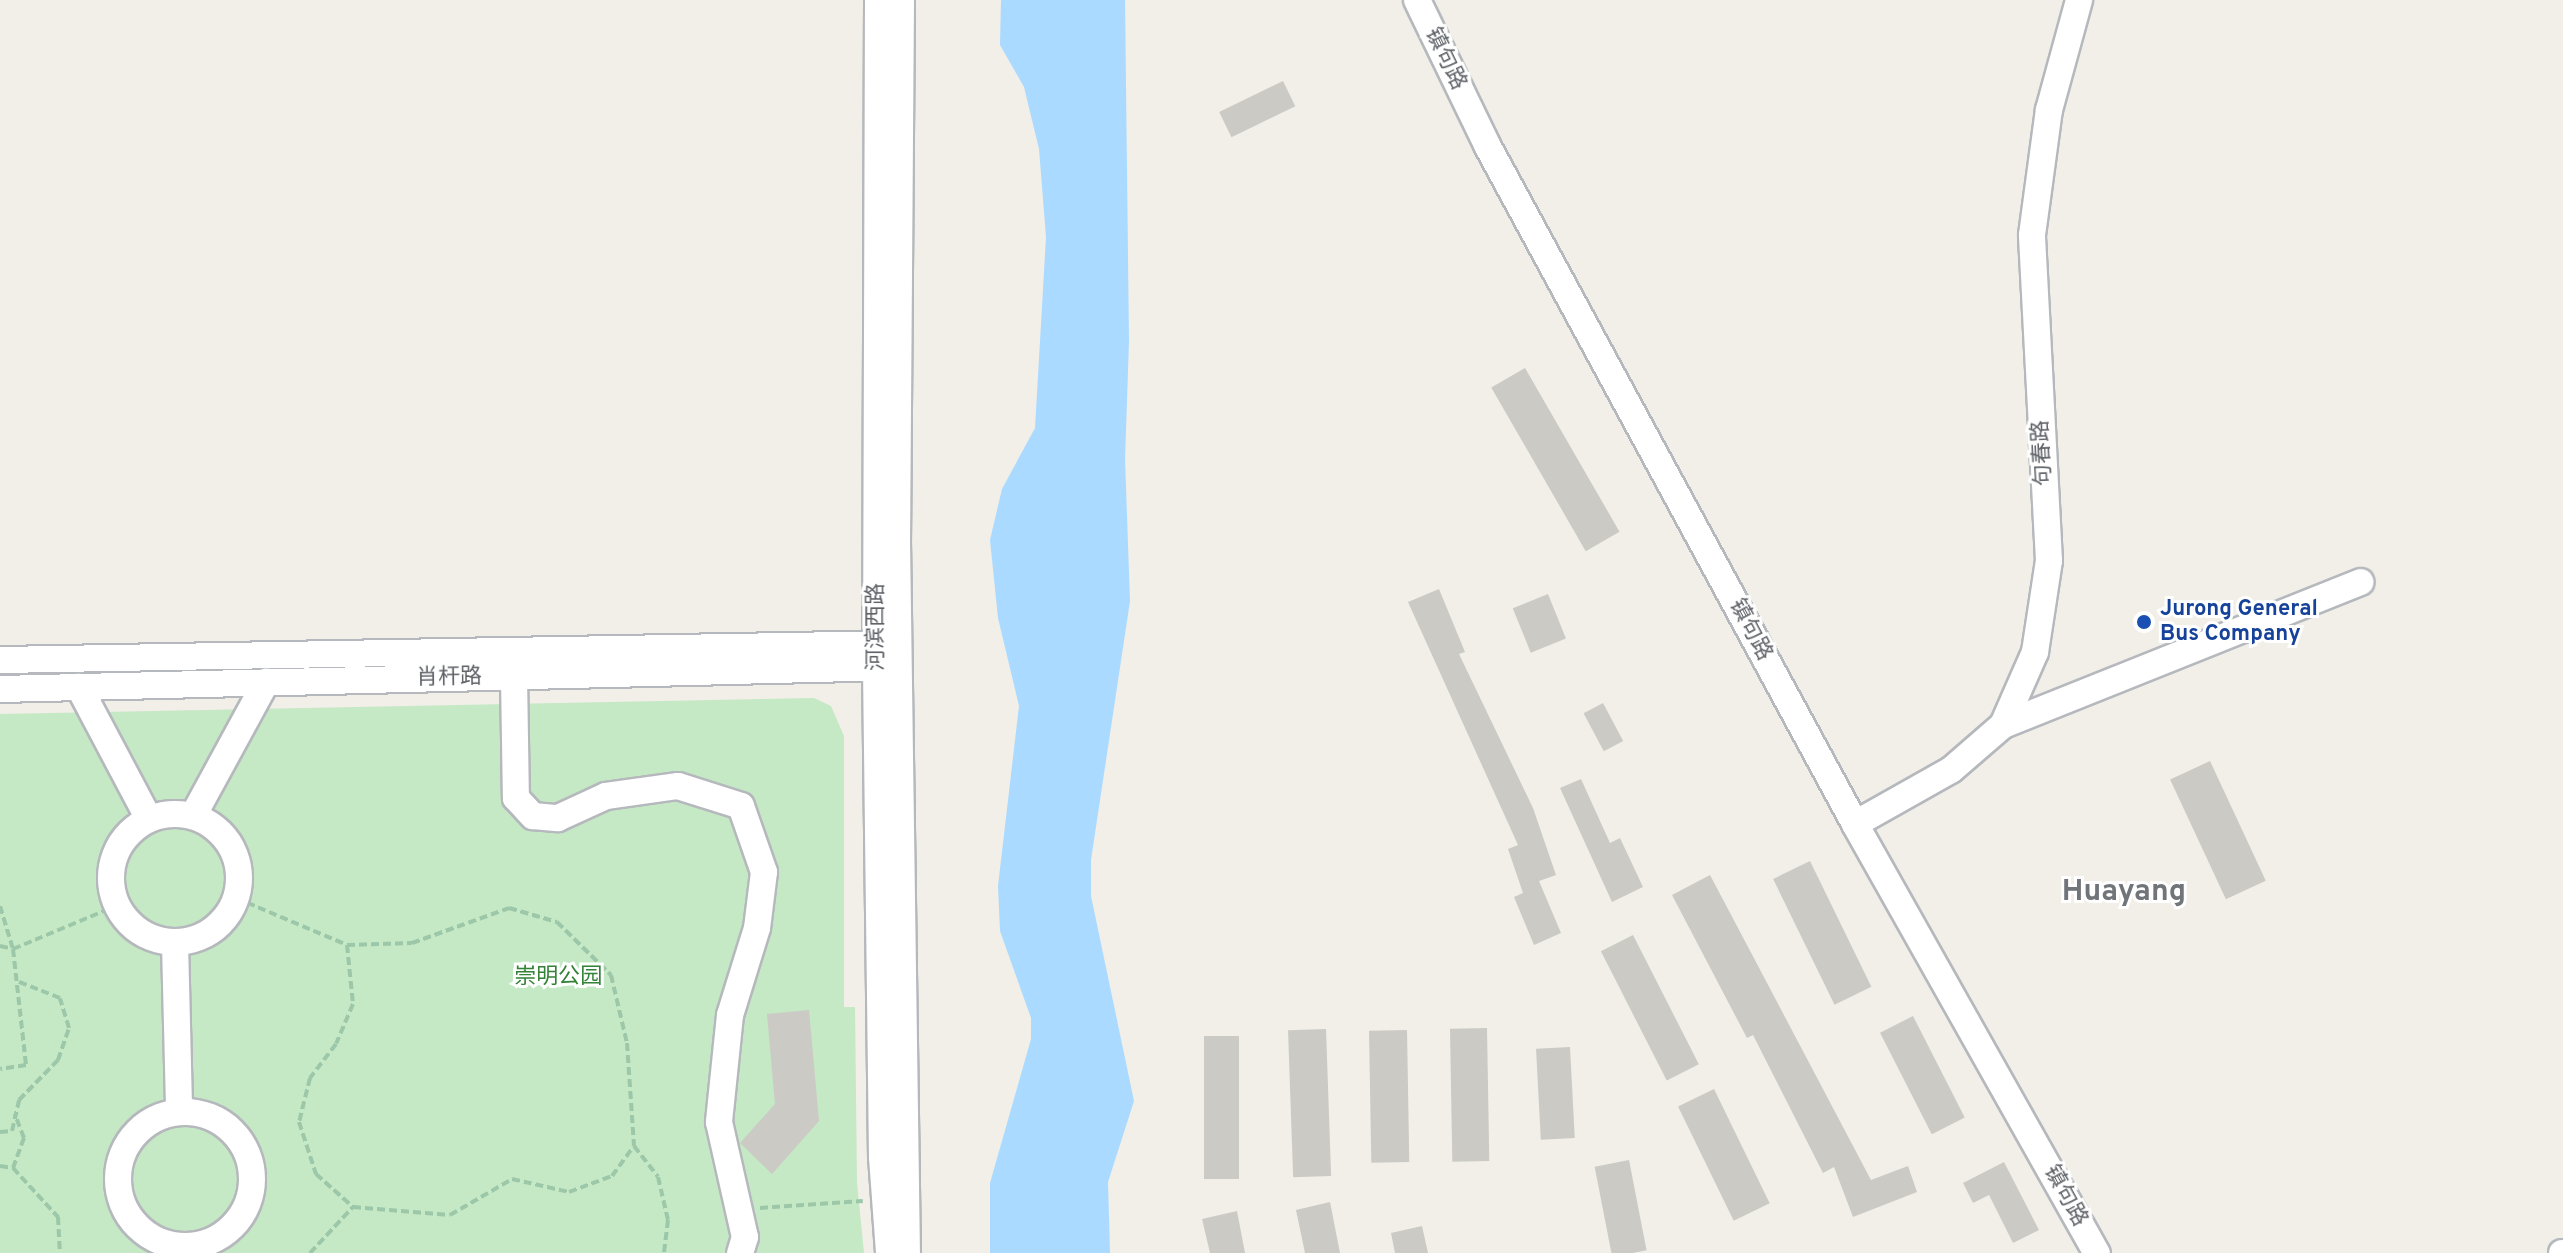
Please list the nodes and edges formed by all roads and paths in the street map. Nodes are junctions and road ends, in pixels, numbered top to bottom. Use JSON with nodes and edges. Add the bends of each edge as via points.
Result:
{"nodes":[{"id":1,"x":878,"y":0,"type":"edge"},
{"id":2,"x":901,"y":0,"type":"edge"},
{"id":3,"x":1417,"y":0,"type":"edge"},
{"id":4,"x":2079,"y":0,"type":"edge"},
{"id":5,"x":2360,"y":582,"type":"dead end"},
{"id":6,"x":888,"y":655,"type":"junction"},
{"id":7,"x":0,"y":660,"type":"edge"},
{"id":8,"x":514,"y":676,"type":"junction"},
{"id":9,"x":266,"y":682,"type":"junction"},
{"id":10,"x":79,"y":687,"type":"junction"},
{"id":11,"x":0,"y":689,"type":"edge"},
{"id":12,"x":2003,"y":725,"type":"junction"},
{"id":13,"x":193,"y":816,"type":"junction"},
{"id":14,"x":149,"y":819,"type":"junction"},
{"id":15,"x":1855,"y":824,"type":"junction"},
{"id":16,"x":236,"y":898,"type":"junction"},
{"id":17,"x":118,"y":905,"type":"junction"},
{"id":18,"x":0,"y":906,"type":"edge"},
{"id":19,"x":175,"y":943,"type":"junction"},
{"id":20,"x":347,"y":945,"type":"junction"},
{"id":21,"x":0,"y":946,"type":"edge"},
{"id":22,"x":13,"y":949,"type":"junction"},
{"id":23,"x":17,"y":981,"type":"junction"},
{"id":24,"x":0,"y":1069,"type":"edge"},
{"id":25,"x":179,"y":1112,"type":"junction"},
{"id":26,"x":15,"y":1114,"type":"junction"},
{"id":27,"x":0,"y":1132,"type":"edge"},
{"id":28,"x":634,"y":1146,"type":"junction"},
{"id":29,"x":0,"y":1166,"type":"edge"},
{"id":30,"x":13,"y":1168,"type":"junction"},
{"id":31,"x":885,"y":1199,"type":"junction"},
{"id":32,"x":353,"y":1207,"type":"junction"},
{"id":33,"x":741,"y":1210,"type":"junction"},
{"id":34,"x":186,"y":1250,"type":"edge"},
{"id":35,"x":60,"y":1253,"type":"edge"},
{"id":36,"x":310,"y":1253,"type":"edge"},
{"id":37,"x":664,"y":1253,"type":"edge"},
{"id":38,"x":740,"y":1253,"type":"edge"},
{"id":39,"x":889,"y":1253,"type":"edge"},
{"id":40,"x":907,"y":1253,"type":"edge"},
{"id":41,"x":2097,"y":1253,"type":"edge"}],
"edges":[{"from":1,"to":6,"type":"street","name":"河滨西路"},
{"from":2,"to":6,"type":"street","name":"河滨西路"},
{"from":3,"to":15,"type":"street","name":"镇句路","via":[[1487,145]]},
{"from":4,"to":12,"type":"street","name":"句春路","via":[[2049,110],[2032,235],[2049,561],[2035,652]]},
{"from":5,"to":12,"type":"street"},
{"from":6,"to":7,"type":"street","name":"肖杆路"},
{"from":6,"to":8,"type":"street","name":"肖杆路"},
{"from":6,"to":31,"type":"street","name":"河滨西路"},
{"from":6,"to":40,"type":"street","name":"河滨西路"},
{"from":8,"to":9,"type":"street","name":"肖杆路"},
{"from":8,"to":33,"type":"street","via":[[516,798],[533,816],[558,818],[606,796],[678,786],[741,806],[764,872],[757,928],[730,1015],[719,1122]]},
{"from":9,"to":10,"type":"street","name":"肖杆路"},
{"from":9,"to":13,"type":"street"},
{"from":10,"to":11,"type":"street","name":"肖杆路"},
{"from":10,"to":14,"type":"street"},
{"from":12,"to":15,"type":"street","name":"句春路","via":[[1951,770]]},
{"from":13,"to":14,"type":"street"},
{"from":13,"to":16,"type":"street","via":[[227,841],[236,859]]},
{"from":14,"to":17,"type":"street","via":[[118,850],[111,871]]},
{"from":15,"to":41,"type":"street","name":"镇句路"},
{"from":16,"to":19,"type":"street","via":[[213,931]]},
{"from":16,"to":20,"type":"path"},
{"from":17,"to":19,"type":"street","via":[[137,930]]},
{"from":17,"to":22,"type":"path"},
{"from":18,"to":22,"type":"path"},
{"from":19,"to":25,"type":"street"},
{"from":20,"to":28,"type":"path","via":[[412,943],[509,908],[557,922],[611,975],[627,1043]]},
{"from":20,"to":32,"type":"path","via":[[353,1004],[336,1044],[310,1078],[299,1122],[316,1174]]},
{"from":21,"to":22,"type":"path"},
{"from":22,"to":23,"type":"path"},
{"from":23,"to":24,"type":"path","via":[[26,1065]]},
{"from":23,"to":26,"type":"path","via":[[60,998],[69,1028],[58,1060],[19,1100]]},
{"from":25,"to":34,"type":"street","via":[[149,1122],[133,1136],[117,1175],[128,1216],[143,1232]]},
{"from":25,"to":34,"type":"street","via":[[210,1116],[229,1127],[251,1167],[244,1213],[209,1243]]},
{"from":26,"to":27,"type":"path","via":[[12,1131]]},
{"from":26,"to":30,"type":"path","via":[[24,1138]]},
{"from":28,"to":32,"type":"path","via":[[612,1176],[569,1192],[512,1179],[450,1215]]},
{"from":28,"to":37,"type":"path","via":[[658,1177],[668,1220]]},
{"from":29,"to":30,"type":"path"},
{"from":30,"to":35,"type":"path","via":[[58,1217]]},
{"from":31,"to":33,"type":"path"},
{"from":31,"to":39,"type":"street","name":"河滨西路"},
{"from":32,"to":36,"type":"path"},
{"from":33,"to":38,"type":"street","via":[[745,1237]]}]}
